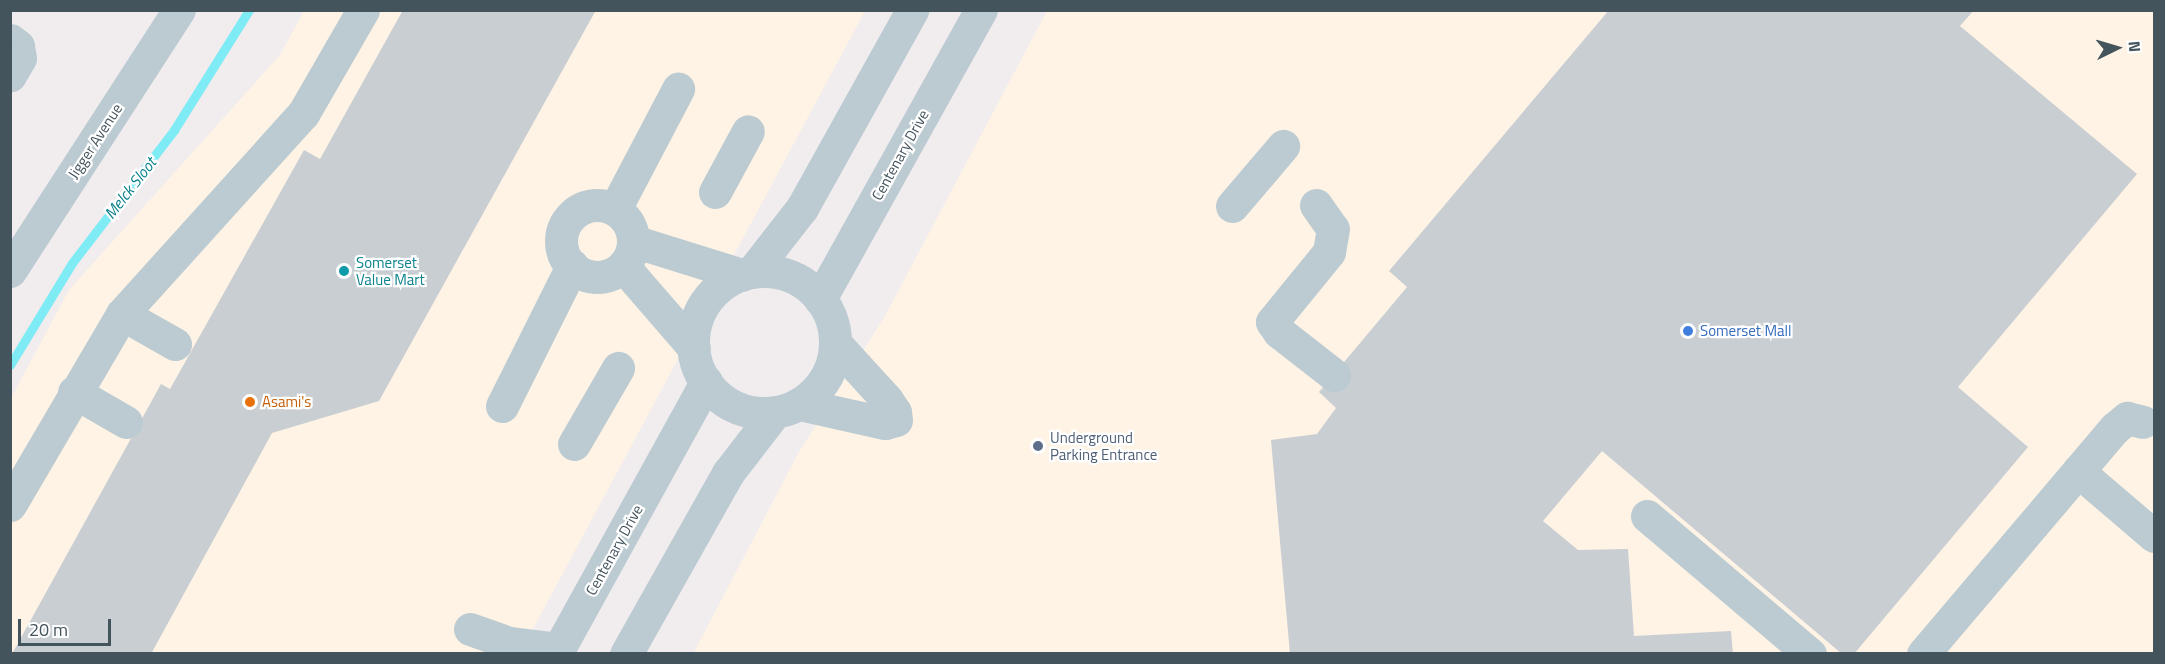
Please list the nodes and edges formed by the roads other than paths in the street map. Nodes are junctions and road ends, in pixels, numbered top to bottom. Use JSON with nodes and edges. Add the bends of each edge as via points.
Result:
{"nodes":[{"id":1,"x":179,"y":10,"type":"edge"},
{"id":2,"x":363,"y":10,"type":"edge"},
{"id":3,"x":912,"y":10,"type":"edge"},
{"id":4,"x":981,"y":10,"type":"edge"},
{"id":5,"x":10,"y":40,"type":"edge"},
{"id":6,"x":10,"y":75,"type":"edge"},
{"id":7,"x":678,"y":89,"type":"dead end"},
{"id":8,"x":748,"y":131,"type":"dead end"},
{"id":9,"x":1283,"y":146,"type":"dead end"},
{"id":10,"x":715,"y":192,"type":"dead end"},
{"id":11,"x":1316,"y":205,"type":"dead end"},
{"id":12,"x":1232,"y":206,"type":"dead end"},
{"id":13,"x":615,"y":209,"type":"junction"},
{"id":14,"x":628,"y":253,"type":"junction"},
{"id":15,"x":572,"y":266,"type":"junction"},
{"id":16,"x":10,"y":271,"type":"edge"},
{"id":17,"x":747,"y":274,"type":"junction"},
{"id":18,"x":820,"y":299,"type":"junction"},
{"id":19,"x":122,"y":314,"type":"junction"},
{"id":20,"x":835,"y":343,"type":"junction"},
{"id":21,"x":175,"y":344,"type":"dead end"},
{"id":22,"x":694,"y":348,"type":"junction"},
{"id":23,"x":618,"y":368,"type":"dead end"},
{"id":24,"x":1334,"y":375,"type":"dead end"},
{"id":25,"x":706,"y":382,"type":"junction"},
{"id":26,"x":74,"y":392,"type":"junction"},
{"id":27,"x":502,"y":406,"type":"dead end"},
{"id":28,"x":787,"y":408,"type":"junction"},
{"id":29,"x":126,"y":422,"type":"dead end"},
{"id":30,"x":2143,"y":422,"type":"dead end"},
{"id":31,"x":573,"y":444,"type":"dead end"},
{"id":32,"x":2078,"y":471,"type":"junction"},
{"id":33,"x":10,"y":505,"type":"edge"},
{"id":34,"x":1647,"y":516,"type":"dead end"},
{"id":35,"x":2154,"y":536,"type":"edge"},
{"id":36,"x":469,"y":643,"type":"edge"},
{"id":37,"x":557,"y":651,"type":"edge"},
{"id":38,"x":626,"y":654,"type":"edge"},
{"id":39,"x":1810,"y":654,"type":"edge"},
{"id":40,"x":1923,"y":654,"type":"edge"}],
"edges":[{"from":1,"to":16,"type":"street","name":"Jigger Avenue"},
{"from":2,"to":19,"type":"street","via":[[303,114]]},
{"from":3,"to":17,"type":"street","via":[[802,208]]},
{"from":4,"to":18,"type":"street","name":"Centenary Drive"},
{"from":5,"to":6,"type":"street","via":[[20,50]]},
{"from":7,"to":13,"type":"street"},
{"from":8,"to":10,"type":"street"},
{"from":9,"to":12,"type":"street"},
{"from":11,"to":24,"type":"street","via":[[1333,229],[1329,252],[1272,322],[1279,332]]},
{"from":13,"to":14,"type":"street","via":[[628,223]]},
{"from":13,"to":15,"type":"street","via":[[585,207],[566,222],[561,245]]},
{"from":14,"to":15,"type":"street","via":[[597,277]]},
{"from":14,"to":17,"type":"street"},
{"from":14,"to":22,"type":"street"},
{"from":15,"to":27,"type":"street"},
{"from":17,"to":18,"type":"street","via":[[784,274],[804,284]]},
{"from":17,"to":22,"type":"street","via":[[717,290],[704,306],[695,327]]},
{"from":18,"to":20,"type":"street","via":[[831,320]]},
{"from":19,"to":21,"type":"street"},
{"from":19,"to":26,"type":"street"},
{"from":20,"to":28,"type":"street","via":[[825,378]]},
{"from":20,"to":28,"type":"street","via":[[887,400],[896,420],[885,423]]},
{"from":22,"to":25,"type":"street"},
{"from":23,"to":31,"type":"street"},
{"from":25,"to":28,"type":"street","via":[[719,397],[736,407]]},
{"from":25,"to":37,"type":"street","name":"Centenary Drive","via":[[678,439]]},
{"from":26,"to":29,"type":"street"},
{"from":26,"to":33,"type":"street"},
{"from":28,"to":38,"type":"street","via":[[728,473]]},
{"from":30,"to":32,"type":"street","via":[[2124,419]]},
{"from":32,"to":35,"type":"street"},
{"from":32,"to":40,"type":"street"},
{"from":34,"to":39,"type":"street"},
{"from":36,"to":37,"type":"street","via":[[509,643]]}]}
